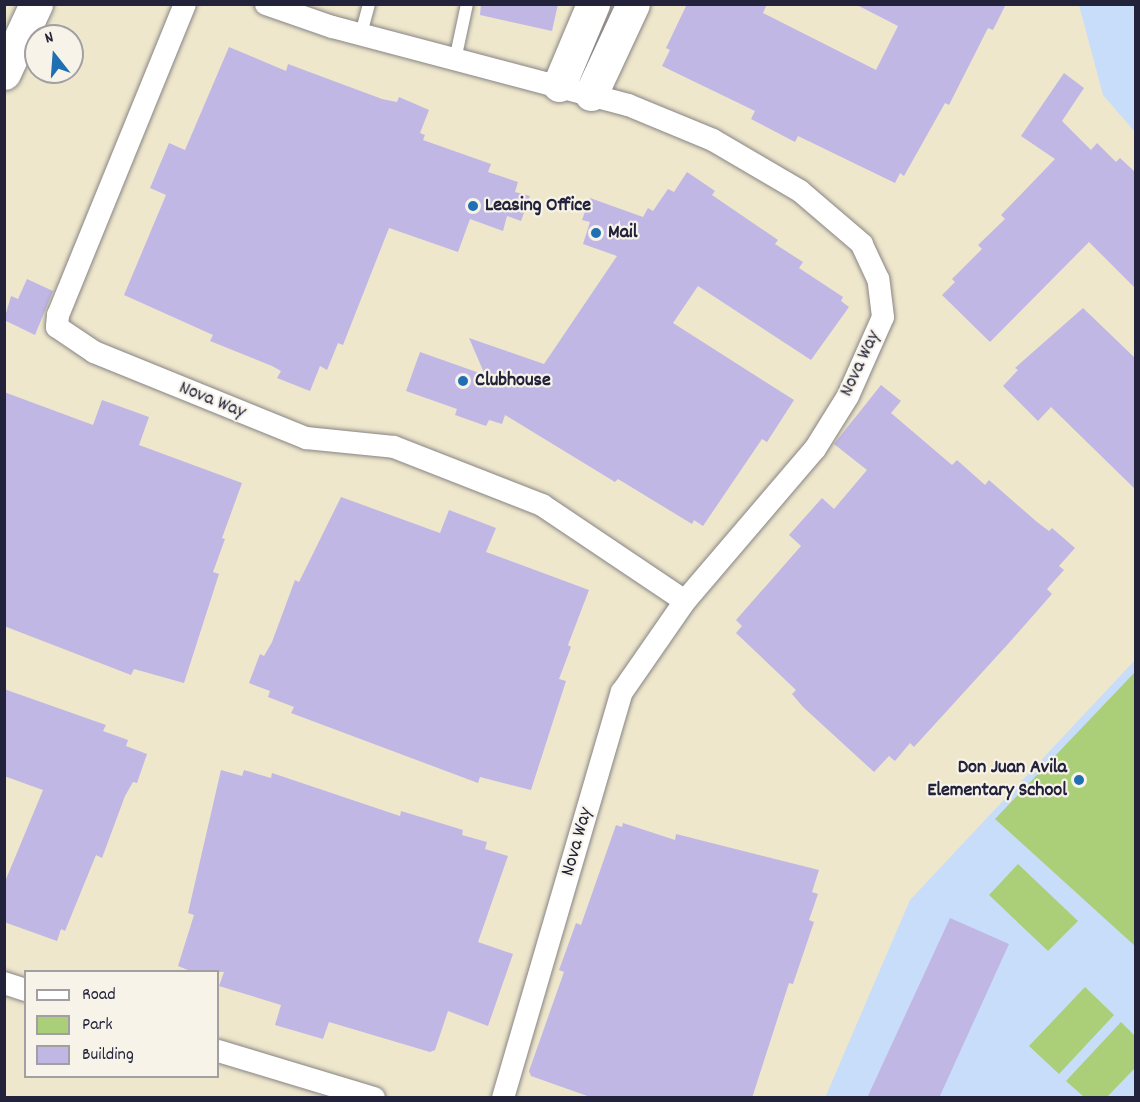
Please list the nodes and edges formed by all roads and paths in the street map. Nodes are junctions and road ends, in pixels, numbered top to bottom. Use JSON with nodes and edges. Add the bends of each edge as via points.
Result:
{"nodes":[{"id":1,"x":36,"y":4,"type":"edge"},
{"id":2,"x":185,"y":4,"type":"edge"},
{"id":3,"x":266,"y":4,"type":"edge"},
{"id":4,"x":369,"y":4,"type":"edge"},
{"id":5,"x":467,"y":4,"type":"edge"},
{"id":6,"x":593,"y":4,"type":"edge"},
{"id":7,"x":633,"y":4,"type":"edge"},
{"id":8,"x":361,"y":34,"type":"junction"},
{"id":9,"x":455,"y":60,"type":"junction"},
{"id":10,"x":4,"y":73,"type":"edge"},
{"id":11,"x":559,"y":85,"type":"junction"},
{"id":12,"x":591,"y":94,"type":"junction"},
{"id":13,"x":685,"y":601,"type":"junction"},
{"id":14,"x":4,"y":983,"type":"edge"},
{"id":15,"x":24,"y":989,"type":"edge"},
{"id":16,"x":219,"y":1051,"type":"edge"},
{"id":17,"x":374,"y":1098,"type":"edge"},
{"id":18,"x":503,"y":1098,"type":"edge"}],
"edges":[{"from":1,"to":10,"type":"street"},
{"from":2,"to":13,"type":"street","name":"Nova Way","via":[[58,315],[57,327],[94,352],[306,438],[394,447],[542,505]]},
{"from":3,"to":8,"type":"street","name":"Nova Way"},
{"from":4,"to":8,"type":"lane"},
{"from":5,"to":9,"type":"lane"},
{"from":6,"to":11,"type":"street"},
{"from":7,"to":12,"type":"street"},
{"from":8,"to":9,"type":"street","name":"Nova Way"},
{"from":9,"to":11,"type":"street","name":"Nova Way"},
{"from":11,"to":12,"type":"street","name":"Nova Way"},
{"from":12,"to":13,"type":"street","name":"Nova Way","via":[[713,140],[800,190],[862,244],[878,279],[883,317],[848,396],[815,449]]},
{"from":13,"to":18,"type":"street","name":"Nova Way","via":[[622,693]]},
{"from":14,"to":15,"type":"street"},
{"from":16,"to":17,"type":"street"}]}
